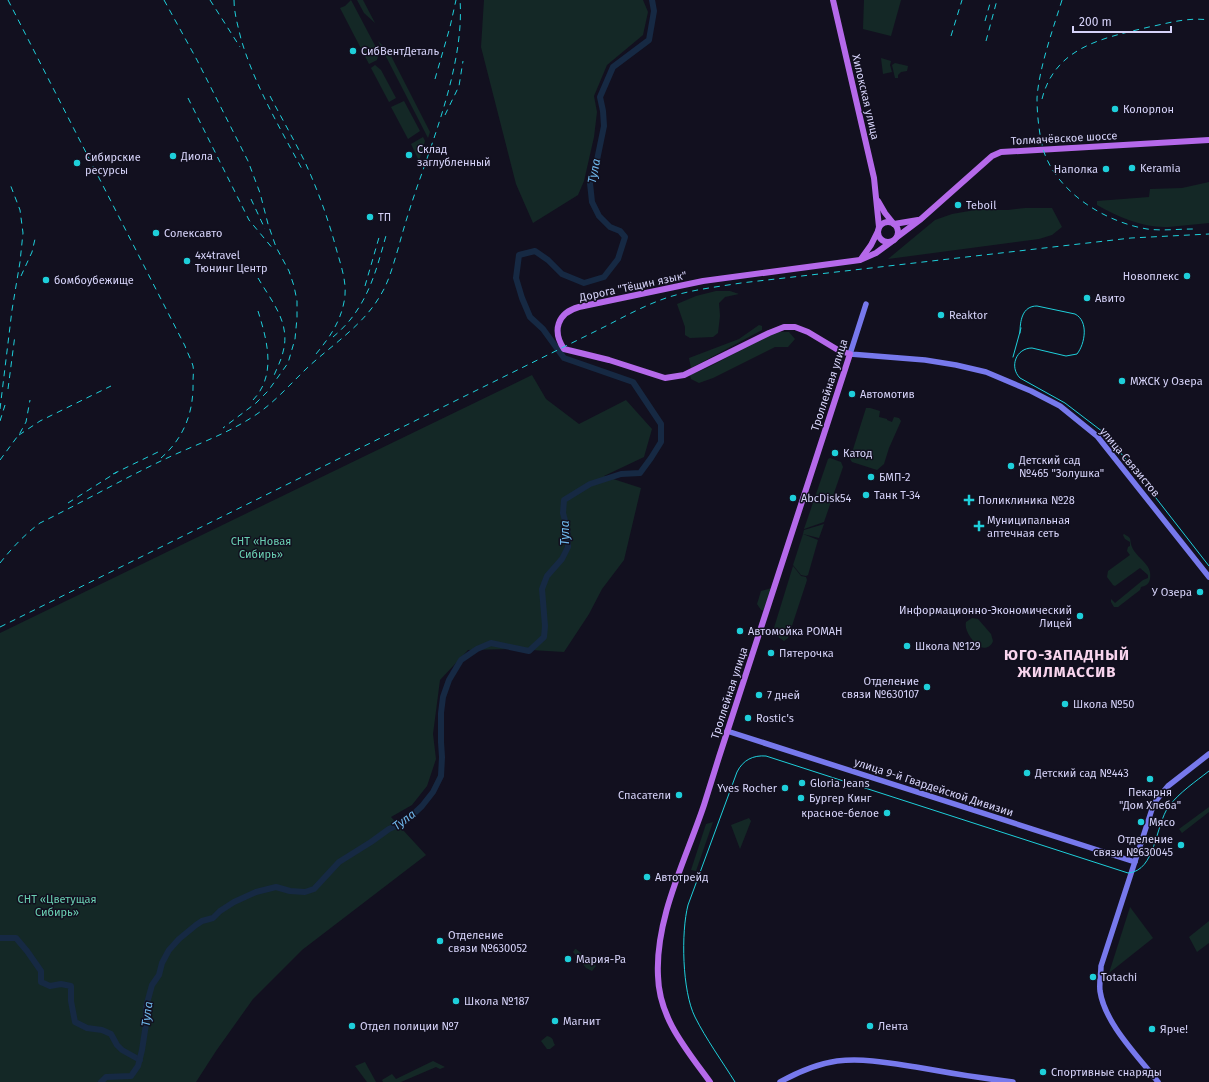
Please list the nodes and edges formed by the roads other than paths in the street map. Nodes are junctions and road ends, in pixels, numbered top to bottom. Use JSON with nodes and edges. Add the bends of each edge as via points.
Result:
{"nodes":[{"id":1,"x":833,"y":0,"type":"edge"},
{"id":2,"x":1209,"y":140,"type":"edge"},
{"id":3,"x":877,"y":199,"type":"junction"},
{"id":4,"x":921,"y":219,"type":"junction"},
{"id":5,"x":894,"y":223,"type":"junction"},
{"id":6,"x":879,"y":229,"type":"junction"},
{"id":7,"x":897,"y":237,"type":"junction"},
{"id":8,"x":891,"y":242,"type":"junction"},
{"id":9,"x":860,"y":260,"type":"junction"},
{"id":10,"x":866,"y":304,"type":"dead end"},
{"id":11,"x":850,"y":354,"type":"junction"},
{"id":12,"x":1209,"y":577,"type":"edge"},
{"id":13,"x":728,"y":731,"type":"junction"},
{"id":14,"x":1209,"y":754,"type":"edge"},
{"id":15,"x":1135,"y":862,"type":"junction"},
{"id":16,"x":710,"y":1082,"type":"edge"},
{"id":17,"x":780,"y":1082,"type":"edge"},
{"id":18,"x":1013,"y":1082,"type":"edge"},
{"id":19,"x":1158,"y":1082,"type":"edge"}],
"edges":[{"from":1,"to":3,"type":"main road","name":"Хилокская улица"},
{"from":2,"to":4,"type":"main road","name":"Толмачёвское шоссе","via":[[1001,152],[992,156]]},
{"from":3,"to":5,"type":"main road"},
{"from":3,"to":6,"type":"main road","name":"Хилокская улица"},
{"from":4,"to":5,"type":"main road"},
{"from":4,"to":7,"type":"main road","name":"Толмачёвское шоссе"},
{"from":5,"to":6,"type":"main road","via":[[883,223]]},
{"from":5,"to":7,"type":"main road","via":[[897,227]]},
{"from":6,"to":8,"type":"main road","via":[[881,239]]},
{"from":6,"to":9,"type":"main road"},
{"from":7,"to":8,"type":"main road"},
{"from":8,"to":9,"type":"main road"},
{"from":9,"to":11,"type":"main road","name":"Дорога \"Тёщин язык\"","via":[[703,281],[579,307],[564,315],[558,331],[564,348],[665,378],[684,375],[784,327],[795,327],[808,332],[838,350]]},
{"from":10,"to":11,"type":"main road","name":"Троллейная улица"},
{"from":11,"to":12,"type":"main road","name":"улица Связистов","via":[[925,360],[986,372],[1060,406],[1097,436]]},
{"from":11,"to":13,"type":"main road","name":"Троллейная улица"},
{"from":13,"to":15,"type":"main road","name":"улица 9-й Гвардейской Дивизии"},
{"from":13,"to":16,"type":"main road","name":"Троллейная улица","via":[[666,913],[657,961],[660,997],[669,1023]]},
{"from":14,"to":15,"type":"main road","via":[[1171,784],[1154,803]]},
{"from":15,"to":19,"type":"main road","via":[[1101,966],[1100,991],[1106,1011],[1118,1031]]},
{"from":17,"to":18,"type":"main road","via":[[820,1064],[858,1060]]}]}
